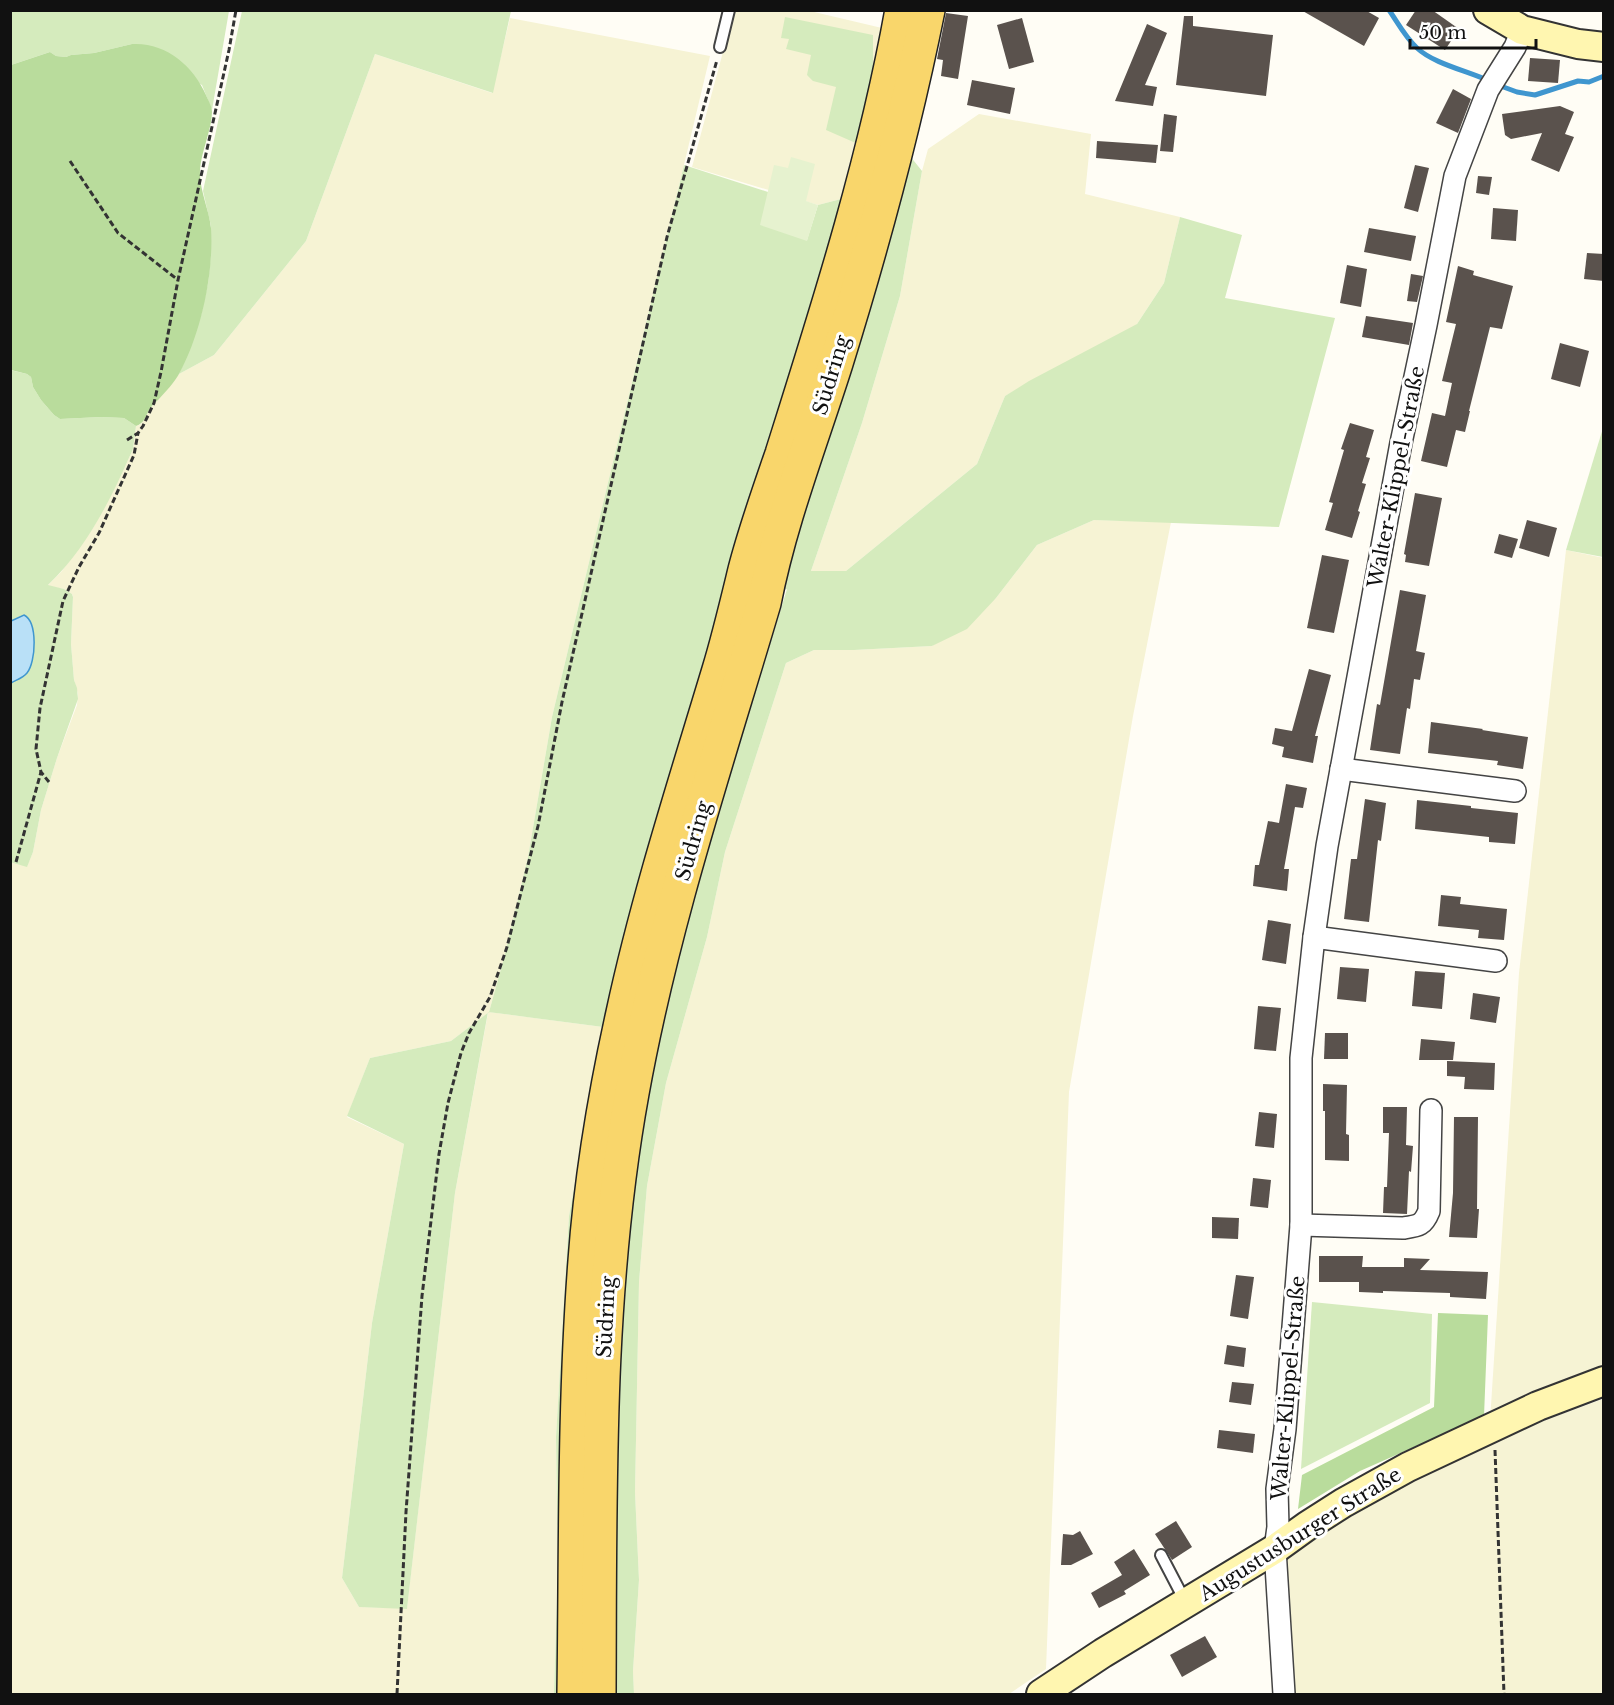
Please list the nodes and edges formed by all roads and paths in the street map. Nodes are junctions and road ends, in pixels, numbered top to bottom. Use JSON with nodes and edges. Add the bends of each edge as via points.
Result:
{"nodes":[{"id":1,"x":236,"y":10,"type":"edge"},
{"id":2,"x":729,"y":10,"type":"edge"},
{"id":3,"x":902,"y":10,"type":"edge"},
{"id":4,"x":928,"y":10,"type":"edge"},
{"id":5,"x":1488,"y":10,"type":"edge"},
{"id":6,"x":1522,"y":30,"type":"junction"},
{"id":7,"x":720,"y":47,"type":"joint"},
{"id":8,"x":1604,"y":47,"type":"edge"},
{"id":9,"x":70,"y":161,"type":"dead end"},
{"id":10,"x":177,"y":280,"type":"junction"},
{"id":11,"x":138,"y":433,"type":"junction"},
{"id":12,"x":127,"y":440,"type":"dead end"},
{"id":13,"x":750,"y":605,"type":"junction"},
{"id":14,"x":737,"y":651,"type":"junction"},
{"id":15,"x":1341,"y":769,"type":"junction"},
{"id":16,"x":41,"y":772,"type":"junction"},
{"id":17,"x":49,"y":782,"type":"dead end"},
{"id":18,"x":1515,"y":791,"type":"dead end"},
{"id":19,"x":16,"y":861,"type":"dead end"},
{"id":20,"x":1314,"y":937,"type":"junction"},
{"id":21,"x":1496,"y":961,"type":"dead end"},
{"id":22,"x":1431,"y":1110,"type":"dead end"},
{"id":23,"x":1300,"y":1225,"type":"junction"},
{"id":24,"x":1604,"y":1381,"type":"edge"},
{"id":25,"x":1495,"y":1427,"type":"junction"},
{"id":26,"x":1275,"y":1549,"type":"junction"},
{"id":27,"x":1161,"y":1555,"type":"dead end"},
{"id":28,"x":1187,"y":1604,"type":"junction"},
{"id":29,"x":397,"y":1695,"type":"edge"},
{"id":30,"x":574,"y":1695,"type":"edge"},
{"id":31,"x":599,"y":1695,"type":"edge"},
{"id":32,"x":1041,"y":1695,"type":"edge"},
{"id":33,"x":1284,"y":1695,"type":"edge"},
{"id":34,"x":1504,"y":1695,"type":"edge"}],
"edges":[{"from":1,"to":10,"type":"path"},
{"from":2,"to":7,"type":"lane"},
{"from":3,"to":13,"type":"main road","name":"Südring","via":[[886,90],[841,260],[746,567]]},
{"from":4,"to":13,"type":"main road","name":"Südring","via":[[867,258],[772,564]]},
{"from":5,"to":6,"type":"main road"},
{"from":6,"to":8,"type":"main road"},
{"from":6,"to":15,"type":"street","name":"Walter-Klippel-Straße","via":[[1493,82],[1455,176]]},
{"from":7,"to":29,"type":"path","via":[[664,249],[573,650],[538,826],[507,947],[490,997],[461,1053],[448,1103],[422,1296]]},
{"from":9,"to":10,"type":"path","via":[[118,234]]},
{"from":10,"to":11,"type":"path","via":[[154,403]]},
{"from":11,"to":12,"type":"path"},
{"from":11,"to":16,"type":"path","via":[[134,455],[63,601],[40,708],[36,749]]},
{"from":13,"to":14,"type":"main road","name":"Südring"},
{"from":14,"to":30,"type":"main road","name":"Südring","via":[[673,821],[621,1021],[598,1151],[580,1340]]},
{"from":14,"to":31,"type":"main road","name":"Südring","via":[[650,1002],[612,1226],[605,1306]]},
{"from":15,"to":18,"type":"street"},
{"from":15,"to":20,"type":"street","name":"Walter-Klippel-Straße"},
{"from":16,"to":17,"type":"path"},
{"from":16,"to":19,"type":"path"},
{"from":20,"to":21,"type":"street"},
{"from":20,"to":23,"type":"street","name":"Walter-Klippel-Straße","via":[[1301,1058]]},
{"from":22,"to":23,"type":"street","via":[[1429,1211],[1425,1220],[1418,1226],[1403,1228]]},
{"from":23,"to":26,"type":"street","name":"Walter-Klippel-Straße"},
{"from":24,"to":25,"type":"main road","name":"Augustusburger Straße"},
{"from":25,"to":26,"type":"main road","name":"Augustusburger Straße","via":[[1408,1467],[1343,1503]]},
{"from":25,"to":34,"type":"path"},
{"from":26,"to":28,"type":"main road","name":"Augustusburger Straße"},
{"from":26,"to":33,"type":"street","name":"Walter-Klippel-Straße"},
{"from":27,"to":28,"type":"lane"},
{"from":28,"to":32,"type":"main road","name":"Augustusburger Straße"}]}
